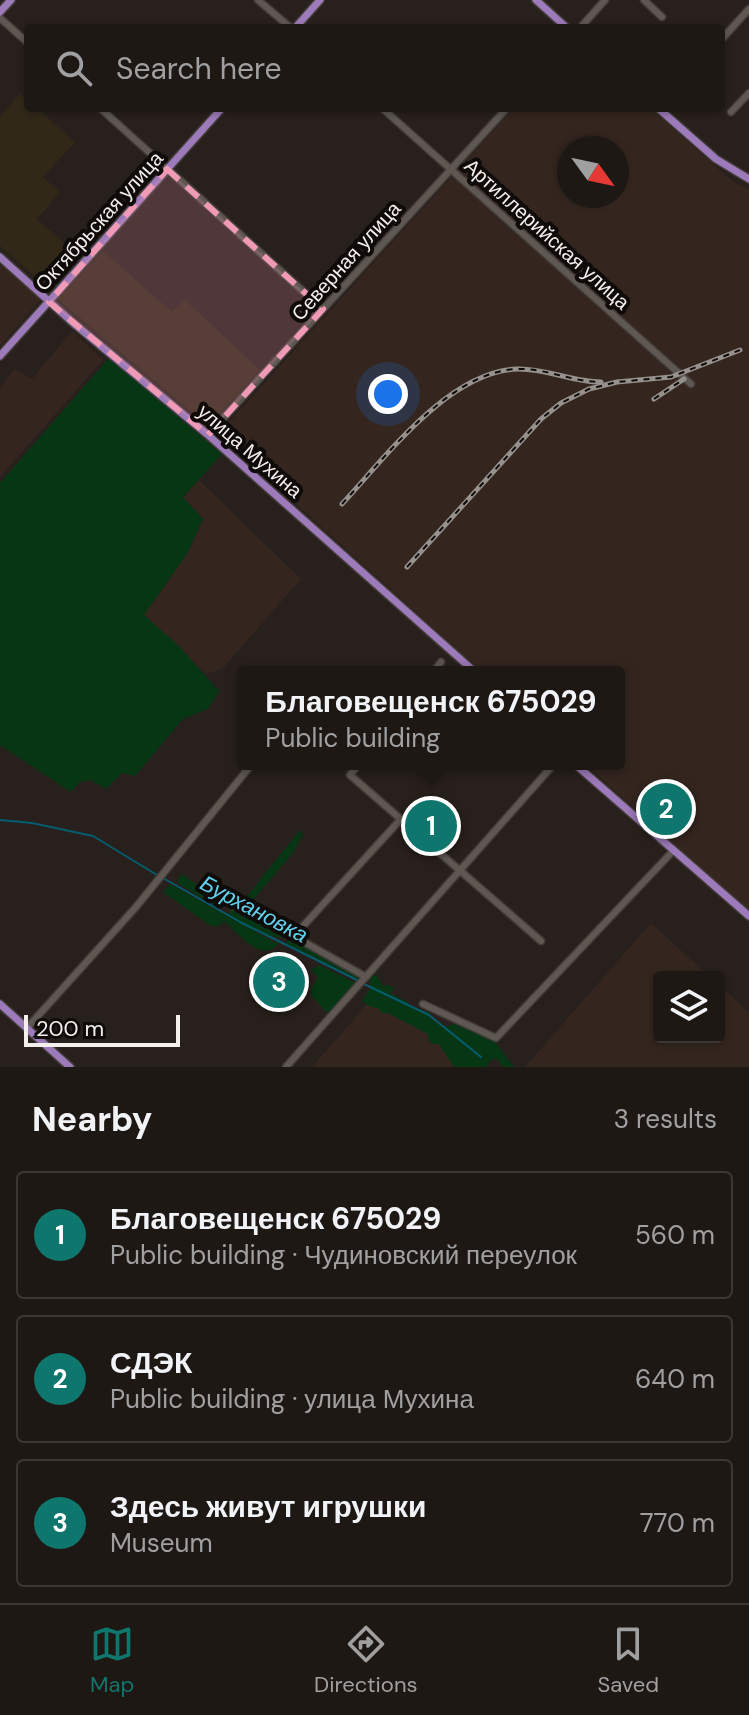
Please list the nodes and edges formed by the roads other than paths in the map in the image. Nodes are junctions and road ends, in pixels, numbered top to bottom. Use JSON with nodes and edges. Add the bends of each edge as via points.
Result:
{"nodes":[{"id":1,"x":11,"y":0,"type":"edge"},
{"id":2,"x":258,"y":0,"type":"edge"},
{"id":3,"x":320,"y":0,"type":"edge"},
{"id":4,"x":536,"y":0,"type":"edge"},
{"id":5,"x":605,"y":0,"type":"edge"},
{"id":6,"x":644,"y":0,"type":"edge"},
{"id":7,"x":749,"y":9,"type":"edge"},
{"id":8,"x":0,"y":12,"type":"edge"},
{"id":9,"x":662,"y":17,"type":"dead end"},
{"id":10,"x":0,"y":18,"type":"edge"},
{"id":11,"x":288,"y":24,"type":"edge"},
{"id":12,"x":297,"y":24,"type":"edge"},
{"id":13,"x":563,"y":24,"type":"edge"},
{"id":14,"x":584,"y":24,"type":"edge"},
{"id":15,"x":725,"y":36,"type":"edge"},
{"id":16,"x":24,"y":39,"type":"edge"},
{"id":17,"x":749,"y":93,"type":"edge"},
{"id":18,"x":104,"y":112,"type":"edge"},
{"id":19,"x":218,"y":112,"type":"edge"},
{"id":20,"x":387,"y":112,"type":"edge"},
{"id":21,"x":503,"y":112,"type":"edge"},
{"id":22,"x":663,"y":112,"type":"edge"},
{"id":23,"x":731,"y":112,"type":"dead end"},
{"id":24,"x":167,"y":169,"type":"junction"},
{"id":25,"x":451,"y":169,"type":"junction"},
{"id":26,"x":749,"y":179,"type":"edge"},
{"id":27,"x":0,"y":257,"type":"edge"},
{"id":28,"x":49,"y":302,"type":"junction"},
{"id":29,"x":323,"y":309,"type":"junction"},
{"id":30,"x":0,"y":356,"type":"edge"},
{"id":31,"x":691,"y":384,"type":"dead end"},
{"id":32,"x":208,"y":435,"type":"junction"},
{"id":33,"x":441,"y":662,"type":"dead end"},
{"id":34,"x":438,"y":666,"type":"edge"},
{"id":35,"x":468,"y":666,"type":"edge"},
{"id":36,"x":247,"y":770,"type":"edge"},
{"id":37,"x":354,"y":770,"type":"edge"},
{"id":38,"x":549,"y":770,"type":"edge"},
{"id":39,"x":582,"y":770,"type":"edge"},
{"id":40,"x":401,"y":819,"type":"junction"},
{"id":41,"x":673,"y":851,"type":"junction"},
{"id":42,"x":460,"y":871,"type":"junction"},
{"id":43,"x":225,"y":902,"type":"dead end"},
{"id":44,"x":749,"y":916,"type":"edge"},
{"id":45,"x":294,"y":936,"type":"junction"},
{"id":46,"x":541,"y":941,"type":"dead end"},
{"id":47,"x":363,"y":981,"type":"junction"},
{"id":48,"x":0,"y":1004,"type":"edge"},
{"id":49,"x":423,"y":1004,"type":"dead end"},
{"id":50,"x":27,"y":1028,"type":"junction"},
{"id":51,"x":70,"y":1067,"type":"edge"},
{"id":52,"x":286,"y":1067,"type":"edge"}],
"edges":[{"from":1,"to":8,"type":"main road"},
{"from":2,"to":11,"type":"street"},
{"from":3,"to":12,"type":"main road"},
{"from":4,"to":13,"type":"main road"},
{"from":5,"to":14,"type":"street"},
{"from":6,"to":9,"type":"street"},
{"from":7,"to":15,"type":"street"},
{"from":10,"to":16,"type":"street"},
{"from":17,"to":23,"type":"street"},
{"from":18,"to":24,"type":"street"},
{"from":19,"to":24,"type":"main road","name":"Октябрьская улица"},
{"from":20,"to":25,"type":"street","name":"Артиллерийская улица"},
{"from":21,"to":25,"type":"street","name":"Северная улица"},
{"from":22,"to":26,"type":"main road","via":[[716,159]]},
{"from":24,"to":28,"type":"main road","name":"Октябрьская улица"},
{"from":24,"to":29,"type":"street"},
{"from":25,"to":29,"type":"street","name":"Северная улица"},
{"from":25,"to":31,"type":"street","name":"Артиллерийская улица"},
{"from":27,"to":28,"type":"main road","name":"улица Мухина"},
{"from":28,"to":30,"type":"main road","name":"Октябрьская улица"},
{"from":28,"to":32,"type":"main road","name":"улица Мухина"},
{"from":29,"to":32,"type":"street","name":"Северная улица"},
{"from":32,"to":35,"type":"main road","name":"улица Мухина"},
{"from":33,"to":34,"type":"street"},
{"from":36,"to":50,"type":"street","via":[[128,916]]},
{"from":37,"to":40,"type":"street","via":[[350,775]]},
{"from":38,"to":42,"type":"street"},
{"from":39,"to":41,"type":"main road"},
{"from":40,"to":42,"type":"street"},
{"from":40,"to":45,"type":"street"},
{"from":41,"to":44,"type":"main road"},
{"from":41,"to":49,"type":"street","via":[[496,1038]]},
{"from":42,"to":46,"type":"street"},
{"from":42,"to":47,"type":"street"},
{"from":43,"to":45,"type":"street"},
{"from":45,"to":47,"type":"street"},
{"from":47,"to":52,"type":"street"},
{"from":48,"to":50,"type":"main road"},
{"from":50,"to":51,"type":"main road"}]}
